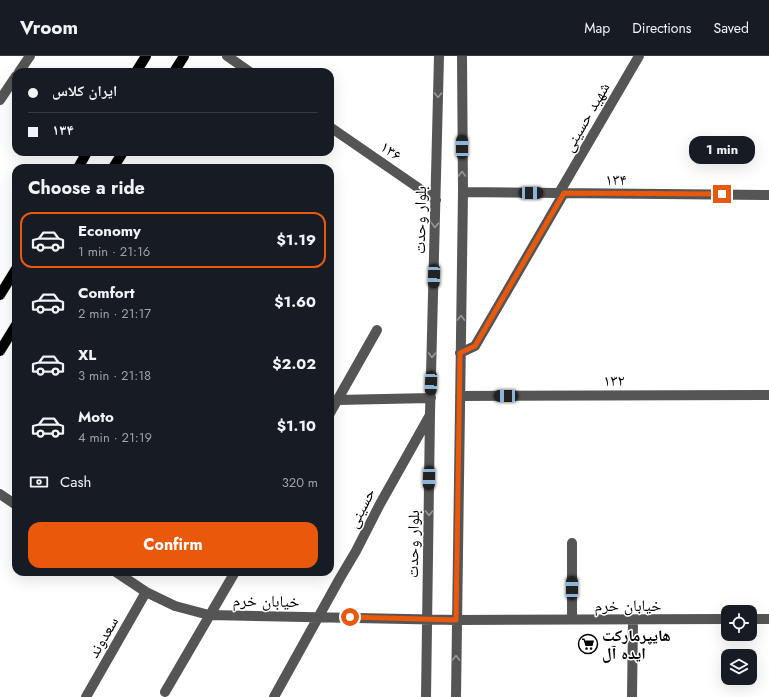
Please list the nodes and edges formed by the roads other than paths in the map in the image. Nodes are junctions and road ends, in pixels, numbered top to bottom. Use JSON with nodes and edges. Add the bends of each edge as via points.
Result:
{"nodes":[{"id":1,"x":30,"y":56,"type":"edge"},
{"id":2,"x":146,"y":56,"type":"edge"},
{"id":3,"x":184,"y":56,"type":"edge"},
{"id":4,"x":227,"y":56,"type":"edge"},
{"id":5,"x":439,"y":56,"type":"edge"},
{"id":6,"x":462,"y":56,"type":"edge"},
{"id":7,"x":639,"y":56,"type":"edge"},
{"id":8,"x":22,"y":68,"type":"edge"},
{"id":9,"x":138,"y":68,"type":"edge"},
{"id":10,"x":176,"y":68,"type":"edge"},
{"id":11,"x":244,"y":68,"type":"edge"},
{"id":12,"x":12,"y":82,"type":"edge"},
{"id":13,"x":0,"y":100,"type":"edge"},
{"id":14,"x":334,"y":130,"type":"edge"},
{"id":15,"x":463,"y":192,"type":"junction"},
{"id":16,"x":561,"y":193,"type":"junction"},
{"id":17,"x":769,"y":195,"type":"edge"},
{"id":18,"x":436,"y":200,"type":"junction"},
{"id":19,"x":12,"y":275,"type":"edge"},
{"id":20,"x":1,"y":291,"type":"edge"},
{"id":21,"x":377,"y":330,"type":"dead end"},
{"id":22,"x":12,"y":332,"type":"edge"},
{"id":23,"x":0,"y":351,"type":"edge"},
{"id":24,"x":460,"y":353,"type":"junction"},
{"id":25,"x":769,"y":395,"type":"edge"},
{"id":26,"x":460,"y":396,"type":"junction"},
{"id":27,"x":431,"y":398,"type":"junction"},
{"id":28,"x":337,"y":400,"type":"junction"},
{"id":29,"x":334,"y":405,"type":"edge"},
{"id":30,"x":430,"y":414,"type":"junction"},
{"id":31,"x":0,"y":494,"type":"edge"},
{"id":32,"x":12,"y":502,"type":"edge"},
{"id":33,"x":572,"y":543,"type":"dead end"},
{"id":34,"x":122,"y":576,"type":"edge"},
{"id":35,"x":233,"y":576,"type":"edge"},
{"id":36,"x":146,"y":592,"type":"junction"},
{"id":37,"x":209,"y":615,"type":"junction"},
{"id":38,"x":319,"y":616,"type":"junction"},
{"id":39,"x":427,"y":619,"type":"junction"},
{"id":40,"x":572,"y":619,"type":"junction"},
{"id":41,"x":721,"y":619,"type":"edge"},
{"id":42,"x":757,"y":619,"type":"edge"},
{"id":43,"x":769,"y":619,"type":"edge"},
{"id":44,"x":456,"y":620,"type":"junction"},
{"id":45,"x":633,"y":620,"type":"junction"},
{"id":46,"x":164,"y":692,"type":"dead end"},
{"id":47,"x":86,"y":697,"type":"edge"},
{"id":48,"x":274,"y":697,"type":"edge"},
{"id":49,"x":426,"y":697,"type":"edge"},
{"id":50,"x":456,"y":697,"type":"edge"},
{"id":51,"x":632,"y":697,"type":"edge"}],
"edges":[{"from":1,"to":8,"type":"street"},
{"from":2,"to":9,"type":"main road"},
{"from":3,"to":10,"type":"main road"},
{"from":4,"to":11,"type":"street"},
{"from":5,"to":18,"type":"street","name":"بلوار وحدت","one_way":true},
{"from":15,"to":6,"type":"street","one_way":true},
{"from":7,"to":16,"type":"street","name":"شهید حسینی"},
{"from":12,"to":13,"type":"street"},
{"from":14,"to":18,"type":"street","name":"۱۳۶"},
{"from":15,"to":16,"type":"street","name":"۱۳۴"},
{"from":24,"to":15,"type":"street","one_way":true},
{"from":16,"to":17,"type":"street","name":"۱۳۴"},
{"from":16,"to":24,"type":"street","name":"شهید حسینی","via":[[475,346]]},
{"from":18,"to":27,"type":"street","name":"بلوار وحدت","one_way":true},
{"from":19,"to":20,"type":"main road"},
{"from":21,"to":28,"type":"street"},
{"from":22,"to":23,"type":"main road"},
{"from":24,"to":26,"type":"street"},
{"from":25,"to":26,"type":"street","name":"۱۳۲"},
{"from":26,"to":44,"type":"street"},
{"from":27,"to":28,"type":"street"},
{"from":27,"to":30,"type":"street","name":"بلوار وحدت"},
{"from":28,"to":29,"type":"street"},
{"from":30,"to":38,"type":"street","name":"حسینی"},
{"from":30,"to":39,"type":"street","name":"بلوار وحدت","one_way":true},
{"from":31,"to":32,"type":"street"},
{"from":33,"to":40,"type":"street"},
{"from":34,"to":36,"type":"street","name":"خیابان خرم"},
{"from":35,"to":37,"type":"street"},
{"from":36,"to":37,"type":"street","name":"خیابان خرم","via":[[175,606]]},
{"from":36,"to":47,"type":"street","name":"سعدوند"},
{"from":37,"to":38,"type":"street","name":"خیابان خرم"},
{"from":37,"to":46,"type":"street"},
{"from":38,"to":39,"type":"street","name":"خیابان خرم"},
{"from":38,"to":48,"type":"street","name":"حسینی"},
{"from":39,"to":44,"type":"street","name":"خیابان خرم"},
{"from":39,"to":49,"type":"street","name":"بلوار وحدت"},
{"from":40,"to":44,"type":"street","name":"خیابان خرم"},
{"from":40,"to":45,"type":"street","name":"خیابان خرم"},
{"from":41,"to":45,"type":"street","name":"خیابان خرم"},
{"from":42,"to":43,"type":"street"},
{"from":50,"to":44,"type":"street","one_way":true},
{"from":45,"to":51,"type":"street"}]}
